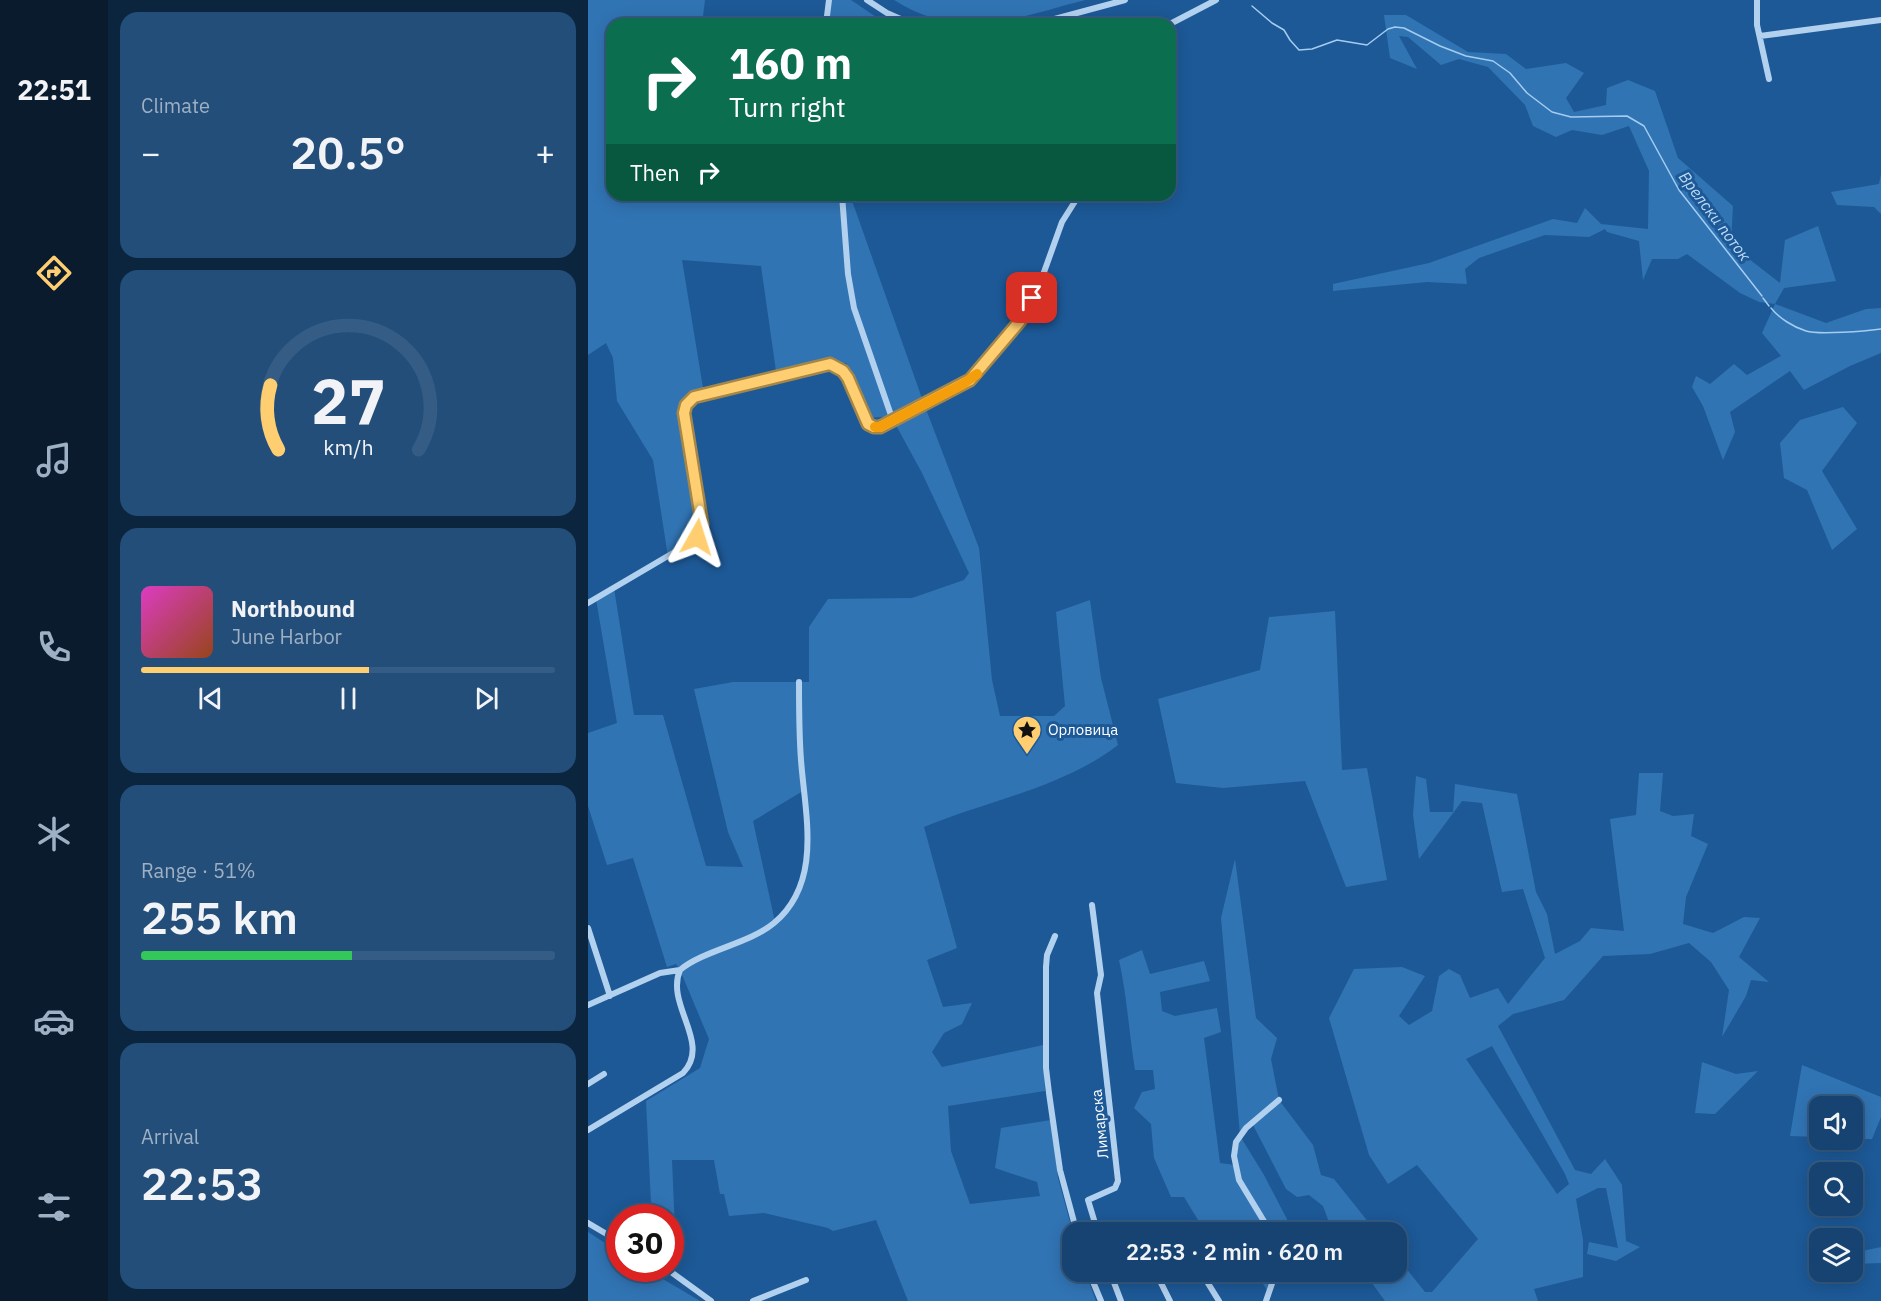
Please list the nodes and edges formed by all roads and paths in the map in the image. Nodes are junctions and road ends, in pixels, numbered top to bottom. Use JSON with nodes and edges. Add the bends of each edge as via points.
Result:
{"nodes":[{"id":1,"x":830,"y":0,"type":"edge"},
{"id":2,"x":867,"y":0,"type":"edge"},
{"id":3,"x":1125,"y":0,"type":"edge"},
{"id":4,"x":1216,"y":0,"type":"edge"},
{"id":5,"x":1757,"y":0,"type":"edge"},
{"id":6,"x":827,"y":18,"type":"edge"},
{"id":7,"x":898,"y":18,"type":"edge"},
{"id":8,"x":1058,"y":18,"type":"edge"},
{"id":9,"x":1881,"y":20,"type":"edge"},
{"id":10,"x":1176,"y":21,"type":"edge"},
{"id":11,"x":1760,"y":36,"type":"junction"},
{"id":12,"x":1769,"y":79,"type":"dead end"},
{"id":13,"x":842,"y":201,"type":"edge"},
{"id":14,"x":1075,"y":201,"type":"edge"},
{"id":15,"x":893,"y":421,"type":"junction"},
{"id":16,"x":588,"y":603,"type":"edge"},
{"id":17,"x":799,"y":682,"type":"dead end"},
{"id":18,"x":1092,"y":905,"type":"dead end"},
{"id":19,"x":588,"y":928,"type":"edge"},
{"id":20,"x":1055,"y":936,"type":"dead end"},
{"id":21,"x":680,"y":970,"type":"junction"},
{"id":22,"x":610,"y":996,"type":"junction"},
{"id":23,"x":588,"y":1005,"type":"edge"},
{"id":24,"x":604,"y":1074,"type":"dead end"},
{"id":25,"x":588,"y":1084,"type":"edge"},
{"id":26,"x":1280,"y":1100,"type":"dead end"},
{"id":27,"x":588,"y":1130,"type":"edge"},
{"id":28,"x":1074,"y":1222,"type":"edge"},
{"id":29,"x":1095,"y":1222,"type":"edge"},
{"id":30,"x":1264,"y":1222,"type":"edge"},
{"id":31,"x":588,"y":1223,"type":"edge"},
{"id":32,"x":606,"y":1234,"type":"edge"},
{"id":33,"x":806,"y":1280,"type":"dead end"},
{"id":34,"x":684,"y":1281,"type":"edge"},
{"id":35,"x":1093,"y":1282,"type":"edge"},
{"id":36,"x":1114,"y":1282,"type":"edge"},
{"id":37,"x":1160,"y":1282,"type":"edge"},
{"id":38,"x":1207,"y":1282,"type":"edge"},
{"id":39,"x":1273,"y":1282,"type":"edge"},
{"id":40,"x":711,"y":1301,"type":"edge"},
{"id":41,"x":753,"y":1301,"type":"edge"},
{"id":42,"x":1101,"y":1301,"type":"edge"},
{"id":43,"x":1121,"y":1301,"type":"edge"},
{"id":44,"x":1170,"y":1301,"type":"edge"},
{"id":45,"x":1219,"y":1301,"type":"edge"},
{"id":46,"x":1266,"y":1301,"type":"edge"}],
"edges":[{"from":1,"to":6,"type":"street"},
{"from":2,"to":7,"type":"street"},
{"from":3,"to":8,"type":"street"},
{"from":4,"to":10,"type":"street"},
{"from":5,"to":11,"type":"street"},
{"from":9,"to":11,"type":"street"},
{"from":11,"to":12,"type":"street"},
{"from":13,"to":15,"type":"street","via":[[854,308]]},
{"from":14,"to":15,"type":"street","via":[[1062,222],[1039,285],[1007,337],[970,380]]},
{"from":15,"to":16,"type":"street","via":[[880,427],[868,424],[848,378],[826,364],[694,397],[684,413],[702,524],[697,537]]},
{"from":17,"to":21,"type":"street","via":[[800,758],[808,843],[799,891],[786,912],[766,929]]},
{"from":18,"to":29,"type":"street","name":"Лимарска","via":[[1101,975],[1097,993],[1118,1181],[1115,1188],[1088,1200]]},
{"from":19,"to":22,"type":"street"},
{"from":20,"to":28,"type":"street","via":[[1046,967],[1046,1068],[1060,1170]]},
{"from":21,"to":22,"type":"street","via":[[660,973]]},
{"from":21,"to":27,"type":"street","via":[[677,998],[694,1049],[693,1060],[683,1073]]},
{"from":22,"to":23,"type":"street"},
{"from":24,"to":25,"type":"street"},
{"from":26,"to":30,"type":"street","via":[[1246,1128],[1236,1142],[1233,1156],[1239,1180]]},
{"from":31,"to":32,"type":"street"},
{"from":33,"to":41,"type":"street"},
{"from":34,"to":40,"type":"street"},
{"from":35,"to":42,"type":"street"},
{"from":36,"to":43,"type":"street"},
{"from":37,"to":44,"type":"street"},
{"from":38,"to":45,"type":"street"},
{"from":39,"to":46,"type":"street"}]}
